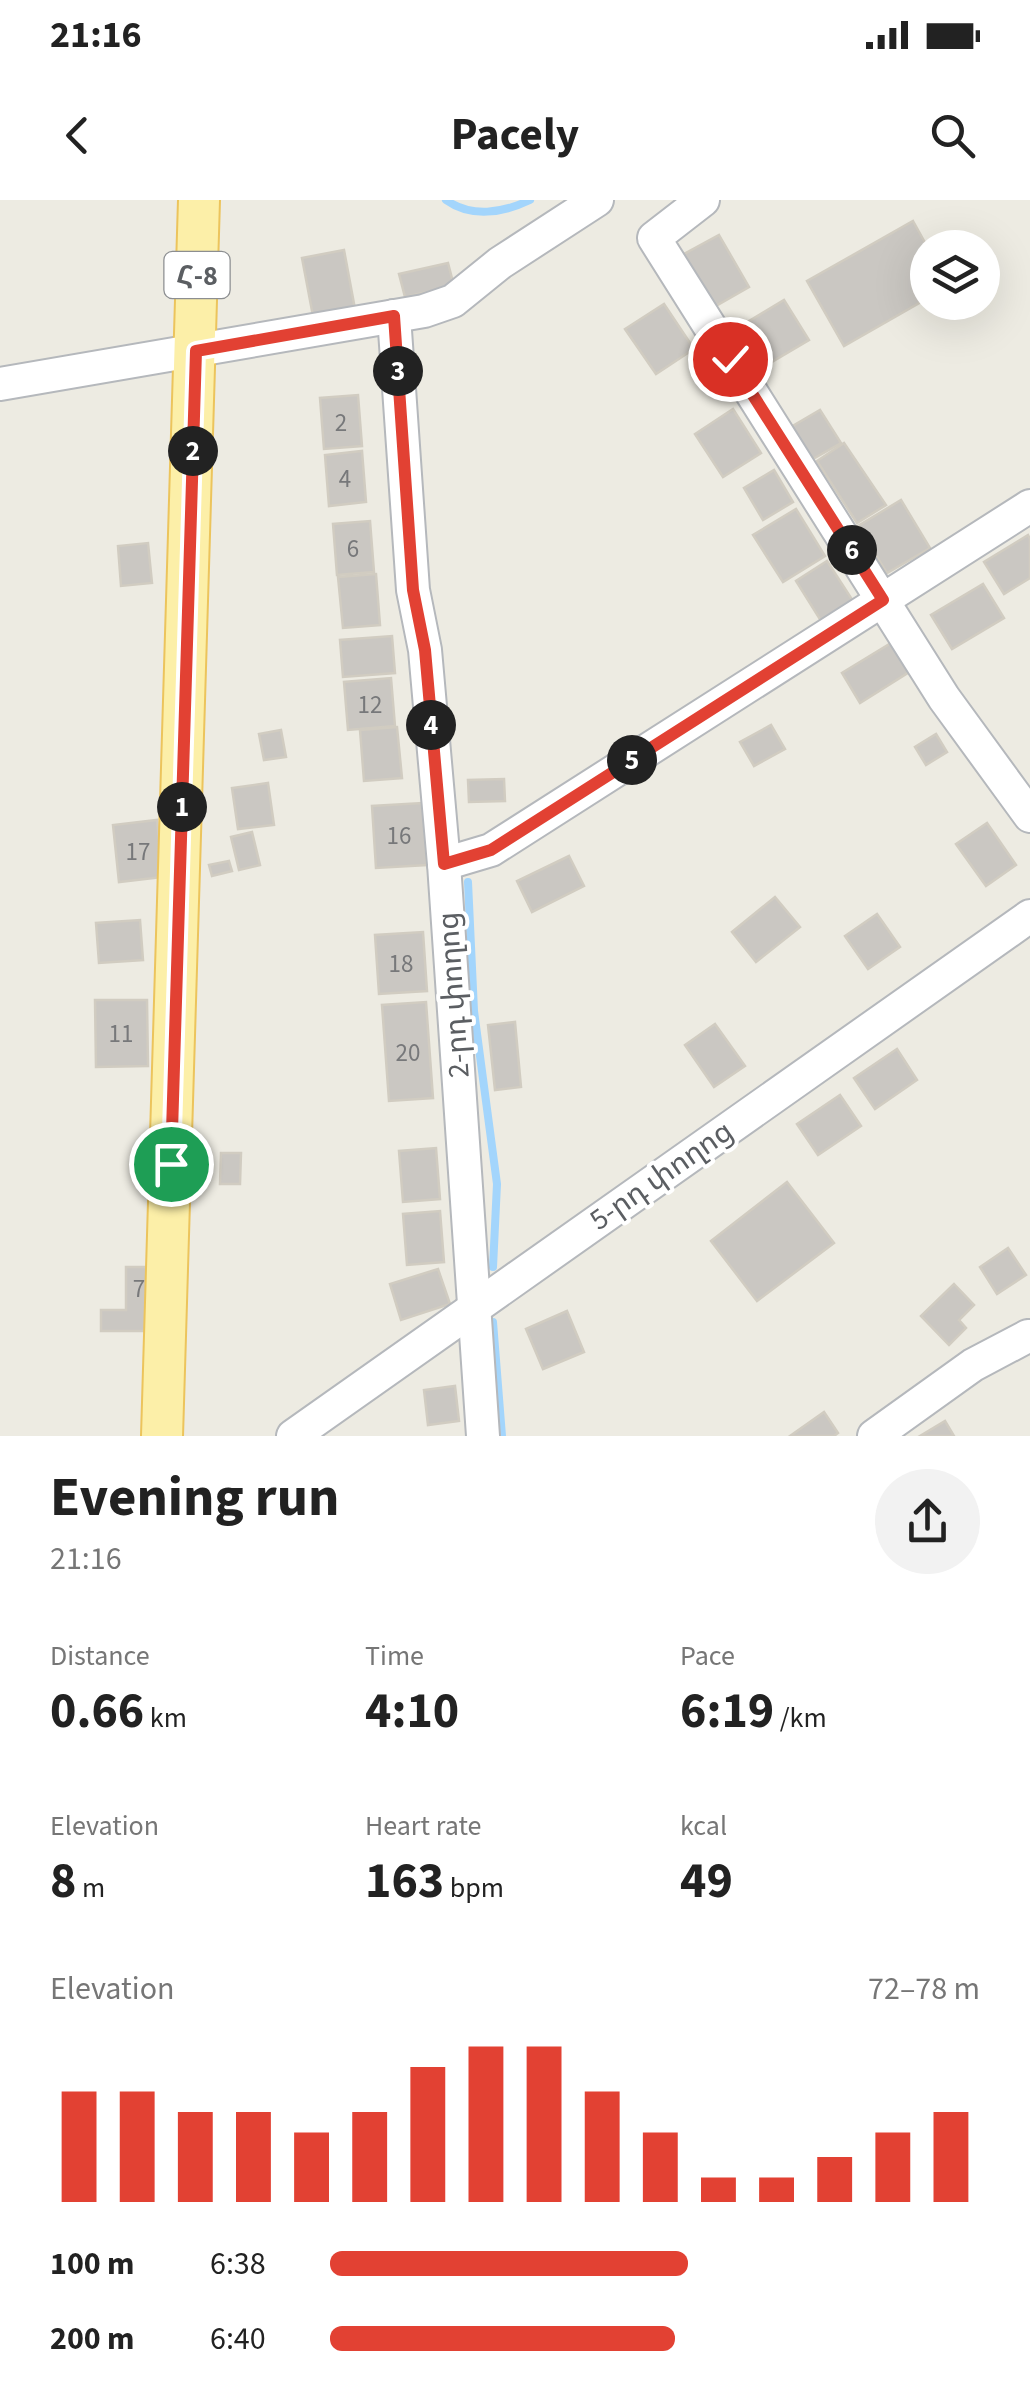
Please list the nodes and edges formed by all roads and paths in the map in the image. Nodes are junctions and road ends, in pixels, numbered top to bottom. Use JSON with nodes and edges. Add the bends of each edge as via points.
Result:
{"nodes":[{"id":1,"x":199,"y":200,"type":"edge"},
{"id":2,"x":597,"y":200,"type":"edge"},
{"id":3,"x":703,"y":200,"type":"edge"},
{"id":4,"x":394,"y":316,"type":"junction"},
{"id":5,"x":196,"y":351,"type":"junction"},
{"id":6,"x":0,"y":384,"type":"edge"},
{"id":7,"x":1030,"y":506,"type":"edge"},
{"id":8,"x":883,"y":600,"type":"junction"},
{"id":9,"x":1030,"y":816,"type":"edge"},
{"id":10,"x":444,"y":864,"type":"junction"},
{"id":11,"x":1030,"y":916,"type":"edge"},
{"id":12,"x":474,"y":1306,"type":"junction"},
{"id":13,"x":1029,"y":1338,"type":"edge"},
{"id":14,"x":162,"y":1436,"type":"edge"},
{"id":15,"x":293,"y":1436,"type":"edge"},
{"id":16,"x":482,"y":1436,"type":"edge"},
{"id":17,"x":874,"y":1436,"type":"edge"}],
"edges":[{"from":1,"to":5,"type":"main road","number":"Հ-8"},
{"from":2,"to":4,"type":"street","via":[[500,262],[453,302]]},
{"from":3,"to":8,"type":"street","via":[[654,238]]},
{"from":4,"to":5,"type":"street"},
{"from":4,"to":10,"type":"street","name":"2-րդ փողոց","via":[[413,590],[425,650]]},
{"from":5,"to":6,"type":"street"},
{"from":5,"to":14,"type":"main road","number":"Հ-8"},
{"from":7,"to":8,"type":"street"},
{"from":8,"to":9,"type":"street"},
{"from":8,"to":10,"type":"street","via":[[491,850]]},
{"from":10,"to":12,"type":"street","name":"2-րդ փողոց"},
{"from":11,"to":12,"type":"street","name":"5-րդ փողոց"},
{"from":12,"to":15,"type":"street","name":"5-րդ փողոց"},
{"from":12,"to":16,"type":"street","name":"2-րդ փողոց"},
{"from":13,"to":17,"type":"street","via":[[973,1365]]}]}
